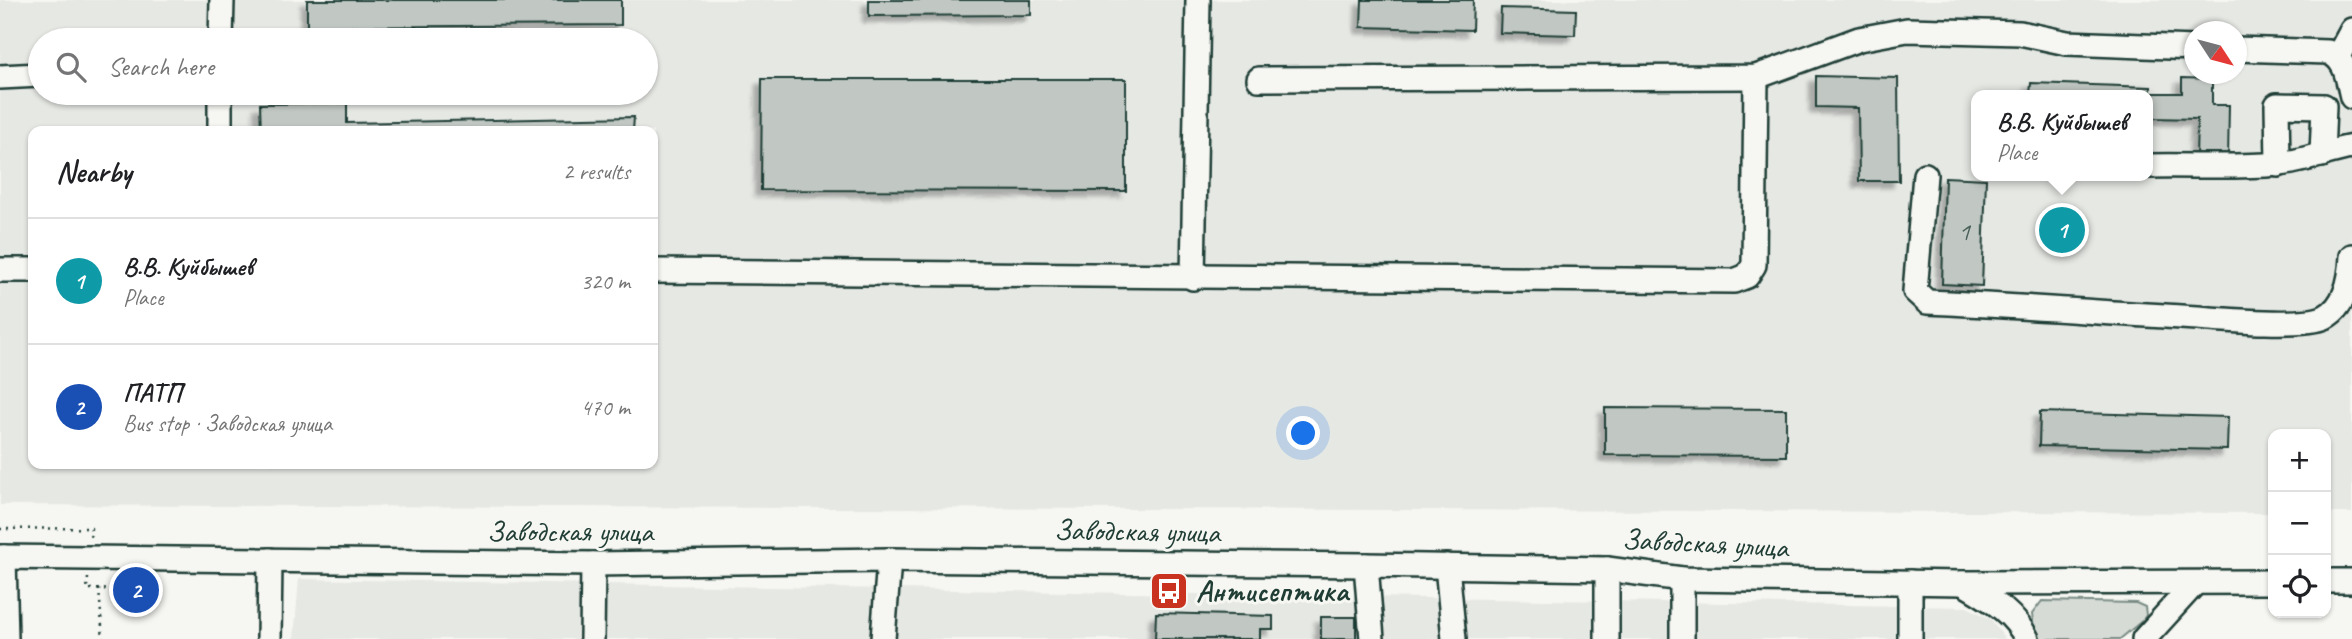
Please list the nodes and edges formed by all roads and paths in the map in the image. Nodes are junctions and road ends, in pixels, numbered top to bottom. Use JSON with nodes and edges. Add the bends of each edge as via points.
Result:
{"nodes":[{"id":1,"x":222,"y":0,"type":"edge"},
{"id":2,"x":1198,"y":0,"type":"edge"},
{"id":3,"x":221,"y":28,"type":"edge"},
{"id":4,"x":2352,"y":30,"type":"edge"},
{"id":5,"x":2184,"y":48,"type":"edge"},
{"id":6,"x":2247,"y":49,"type":"edge"},
{"id":7,"x":2338,"y":56,"type":"junction"},
{"id":8,"x":28,"y":76,"type":"edge"},
{"id":9,"x":0,"y":77,"type":"edge"},
{"id":10,"x":1756,"y":77,"type":"junction"},
{"id":11,"x":1259,"y":79,"type":"dead end"},
{"id":12,"x":2352,"y":97,"type":"edge"},
{"id":13,"x":220,"y":105,"type":"edge"},
{"id":14,"x":220,"y":126,"type":"edge"},
{"id":15,"x":2352,"y":147,"type":"edge"},
{"id":16,"x":2322,"y":155,"type":"junction"},
{"id":17,"x":2278,"y":164,"type":"junction"},
{"id":18,"x":2153,"y":166,"type":"edge"},
{"id":19,"x":1925,"y":175,"type":"dead end"},
{"id":20,"x":2352,"y":257,"type":"edge"},
{"id":21,"x":0,"y":270,"type":"edge"},
{"id":22,"x":28,"y":270,"type":"edge"},
{"id":23,"x":658,"y":271,"type":"edge"},
{"id":24,"x":1193,"y":278,"type":"junction"},
{"id":25,"x":2,"y":557,"type":"edge"},
{"id":26,"x":270,"y":560,"type":"junction"},
{"id":27,"x":889,"y":560,"type":"junction"},
{"id":28,"x":593,"y":564,"type":"junction"},
{"id":29,"x":1366,"y":565,"type":"junction"},
{"id":30,"x":1447,"y":566,"type":"junction"},
{"id":31,"x":1607,"y":569,"type":"junction"},
{"id":32,"x":1682,"y":579,"type":"junction"},
{"id":33,"x":2331,"y":581,"type":"edge"},
{"id":34,"x":2352,"y":581,"type":"edge"},
{"id":35,"x":1910,"y":582,"type":"junction"},
{"id":36,"x":2268,"y":582,"type":"edge"},
{"id":37,"x":1964,"y":583,"type":"junction"},
{"id":38,"x":2195,"y":583,"type":"junction"},
{"id":39,"x":99,"y":589,"type":"dead end"},
{"id":40,"x":6,"y":639,"type":"edge"},
{"id":41,"x":103,"y":639,"type":"edge"},
{"id":42,"x":269,"y":639,"type":"edge"},
{"id":43,"x":592,"y":639,"type":"edge"},
{"id":44,"x":883,"y":639,"type":"edge"},
{"id":45,"x":1372,"y":639,"type":"edge"},
{"id":46,"x":1454,"y":639,"type":"edge"},
{"id":47,"x":1607,"y":639,"type":"edge"},
{"id":48,"x":1682,"y":639,"type":"edge"},
{"id":49,"x":1910,"y":639,"type":"edge"},
{"id":50,"x":2027,"y":639,"type":"edge"},
{"id":51,"x":2144,"y":639,"type":"edge"}],
"edges":[{"from":1,"to":3,"type":"street"},
{"from":2,"to":24,"type":"street"},
{"from":4,"to":7,"type":"street"},
{"from":5,"to":10,"type":"street","via":[[2067,43],[2020,33],[1907,30],[1859,39]]},
{"from":6,"to":7,"type":"street"},
{"from":7,"to":12,"type":"street"},
{"from":8,"to":9,"type":"street"},
{"from":10,"to":11,"type":"street"},
{"from":10,"to":24,"type":"street","via":[[1754,265],[1747,276],[1734,281]]},
{"from":13,"to":14,"type":"street"},
{"from":15,"to":16,"type":"street"},
{"from":16,"to":17,"type":"street"},
{"from":16,"to":17,"type":"street","via":[[2325,106],[2277,105]]},
{"from":17,"to":18,"type":"street"},
{"from":19,"to":20,"type":"street","via":[[1915,291],[1927,302],[2309,321],[2325,317],[2336,306],[2346,291]]},
{"from":21,"to":22,"type":"street"},
{"from":23,"to":24,"type":"street"},
{"from":25,"to":26,"type":"street","name":"Заводская улица"},
{"from":25,"to":40,"type":"street"},
{"from":26,"to":28,"type":"street","name":"Заводская улица"},
{"from":26,"to":42,"type":"street"},
{"from":27,"to":28,"type":"street","name":"Заводская улица"},
{"from":27,"to":29,"type":"street","name":"Заводская улица"},
{"from":27,"to":44,"type":"street"},
{"from":28,"to":43,"type":"street"},
{"from":29,"to":30,"type":"street","name":"Заводская улица"},
{"from":29,"to":45,"type":"street"},
{"from":30,"to":31,"type":"street","name":"Заводская улица"},
{"from":30,"to":46,"type":"street"},
{"from":31,"to":32,"type":"street","name":"Заводская улица"},
{"from":31,"to":47,"type":"street"},
{"from":32,"to":35,"type":"street","name":"Заводская улица"},
{"from":32,"to":48,"type":"street"},
{"from":33,"to":34,"type":"street"},
{"from":35,"to":37,"type":"street","name":"Заводская улица"},
{"from":35,"to":49,"type":"street"},
{"from":36,"to":38,"type":"street","name":"Заводская улица"},
{"from":37,"to":38,"type":"street","name":"Заводская улица"},
{"from":37,"to":50,"type":"street","via":[[2019,623]]},
{"from":38,"to":51,"type":"street"},
{"from":39,"to":41,"type":"path"}]}
